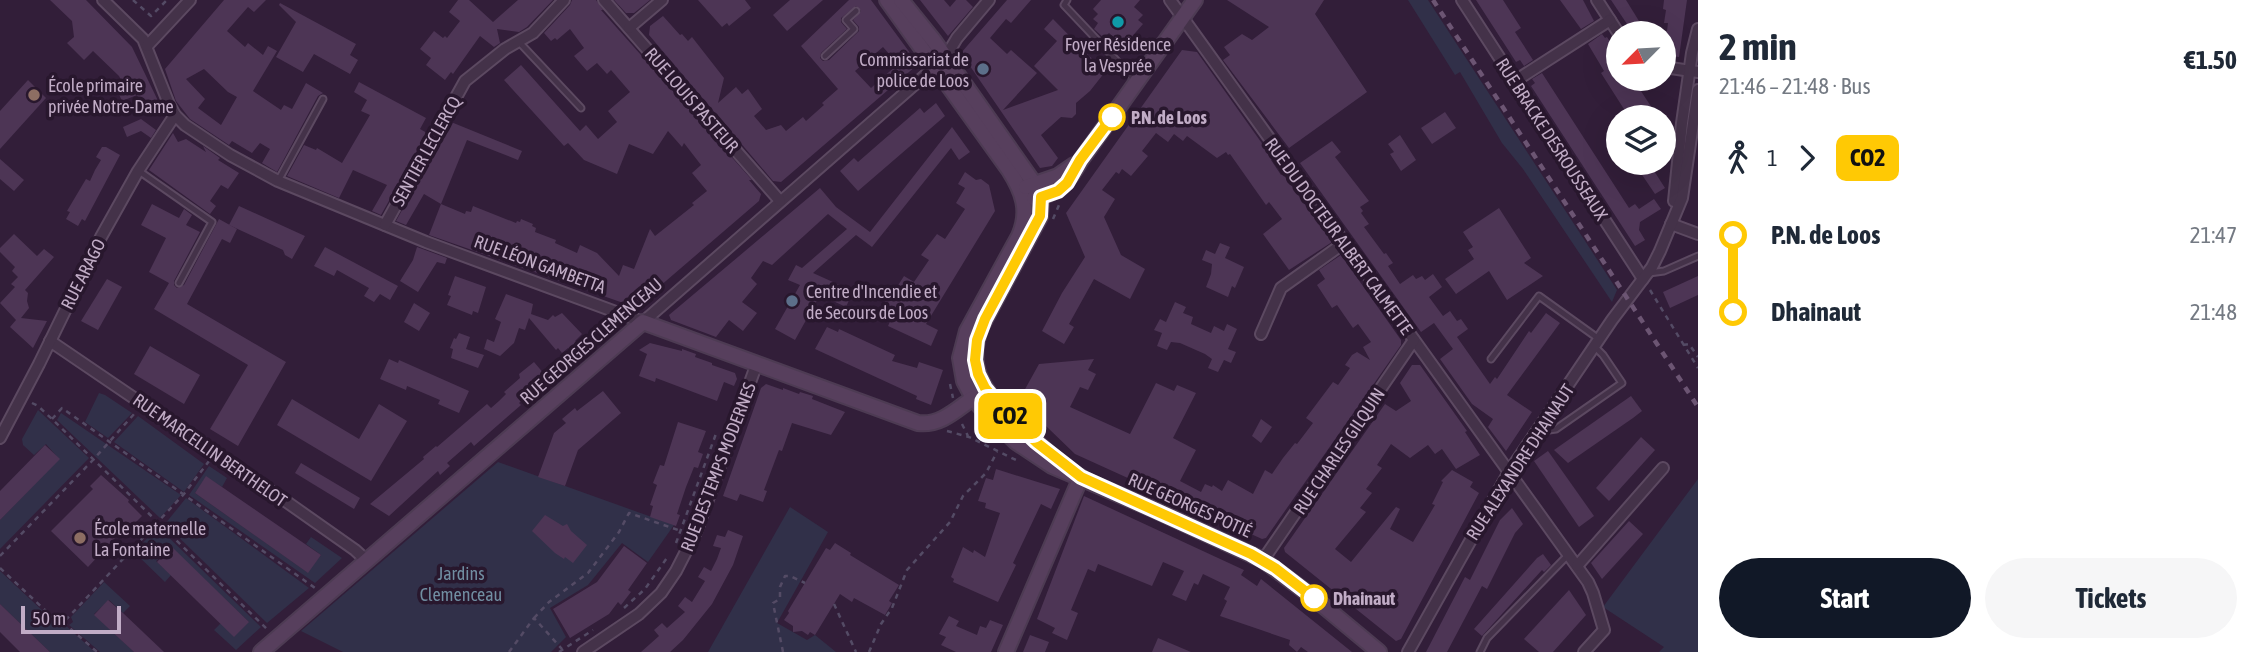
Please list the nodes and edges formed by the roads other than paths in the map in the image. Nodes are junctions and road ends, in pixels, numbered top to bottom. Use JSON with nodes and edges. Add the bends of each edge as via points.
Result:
{"nodes":[{"id":1,"x":103,"y":0,"type":"edge"},
{"id":2,"x":190,"y":0,"type":"edge"},
{"id":3,"x":564,"y":0,"type":"edge"},
{"id":4,"x":604,"y":0,"type":"edge"},
{"id":5,"x":662,"y":0,"type":"edge"},
{"id":6,"x":887,"y":0,"type":"edge"},
{"id":7,"x":901,"y":0,"type":"edge"},
{"id":8,"x":989,"y":0,"type":"edge"},
{"id":9,"x":1067,"y":0,"type":"edge"},
{"id":10,"x":1170,"y":0,"type":"edge"},
{"id":11,"x":1195,"y":0,"type":"edge"},
{"id":12,"x":1462,"y":0,"type":"edge"},
{"id":13,"x":1597,"y":0,"type":"edge"},
{"id":14,"x":856,"y":11,"type":"dead end"},
{"id":15,"x":1183,"y":18,"type":"junction"},
{"id":16,"x":1610,"y":20,"type":"joint"},
{"id":17,"x":629,"y":28,"type":"junction"},
{"id":18,"x":1698,"y":29,"type":"edge"},
{"id":19,"x":519,"y":41,"type":"junction"},
{"id":20,"x":147,"y":46,"type":"junction"},
{"id":21,"x":825,"y":56,"type":"dead end"},
{"id":22,"x":940,"y":63,"type":"junction"},
{"id":23,"x":1676,"y":70,"type":"edge"},
{"id":24,"x":1694,"y":72,"type":"edge"},
{"id":25,"x":1514,"y":81,"type":"junction"},
{"id":26,"x":1137,"y":82,"type":"junction"},
{"id":27,"x":1698,"y":90,"type":"edge"},
{"id":28,"x":323,"y":99,"type":"dead end"},
{"id":29,"x":581,"y":108,"type":"dead end"},
{"id":30,"x":175,"y":116,"type":"junction"},
{"id":31,"x":1080,"y":160,"type":"junction"},
{"id":32,"x":138,"y":171,"type":"junction"},
{"id":33,"x":278,"y":181,"type":"junction"},
{"id":34,"x":1035,"y":193,"type":"junction"},
{"id":35,"x":780,"y":201,"type":"junction"},
{"id":36,"x":1671,"y":224,"type":"junction"},
{"id":37,"x":385,"y":225,"type":"junction"},
{"id":38,"x":1698,"y":234,"type":"edge"},
{"id":39,"x":1344,"y":243,"type":"junction"},
{"id":40,"x":1698,"y":256,"type":"edge"},
{"id":41,"x":1645,"y":276,"type":"junction"},
{"id":42,"x":179,"y":283,"type":"dead end"},
{"id":43,"x":643,"y":322,"type":"junction"},
{"id":44,"x":1261,"y":334,"type":"dead end"},
{"id":45,"x":1414,"y":340,"type":"junction"},
{"id":46,"x":50,"y":341,"type":"junction"},
{"id":47,"x":1597,"y":343,"type":"junction"},
{"id":48,"x":1491,"y":359,"type":"dead end"},
{"id":49,"x":757,"y":363,"type":"junction"},
{"id":50,"x":973,"y":398,"type":"junction"},
{"id":51,"x":1540,"y":427,"type":"junction"},
{"id":52,"x":0,"y":438,"type":"edge"},
{"id":53,"x":1663,"y":468,"type":"dead end"},
{"id":54,"x":1509,"y":472,"type":"junction"},
{"id":55,"x":1081,"y":477,"type":"junction"},
{"id":56,"x":1569,"y":554,"type":"junction"},
{"id":57,"x":367,"y":561,"type":"junction"},
{"id":58,"x":1263,"y":561,"type":"junction"},
{"id":59,"x":1577,"y":566,"type":"junction"},
{"id":60,"x":261,"y":652,"type":"edge"},
{"id":61,"x":583,"y":652,"type":"edge"},
{"id":62,"x":1006,"y":652,"type":"edge"},
{"id":63,"x":1379,"y":652,"type":"edge"},
{"id":64,"x":1408,"y":652,"type":"edge"},
{"id":65,"x":1480,"y":652,"type":"edge"},
{"id":66,"x":1584,"y":652,"type":"edge"}],
"edges":[{"from":1,"to":20,"type":"street","via":[[138,31]]},
{"from":2,"to":20,"type":"street"},
{"from":3,"to":19,"type":"street","name":"SENTIER LECLERCQ"},
{"from":4,"to":17,"type":"street","name":"RUE LOUIS PASTEUR"},
{"from":5,"to":17,"type":"street"},
{"from":6,"to":22,"type":"main road"},
{"from":7,"to":22,"type":"main road"},
{"from":8,"to":22,"type":"street","name":"RUE GEORGES CLEMENCEAU"},
{"from":9,"to":26,"type":"lane","via":[[1064,5]]},
{"from":10,"to":15,"type":"street","name":"RUE DU DOCTEUR ALBERT CALMETTE"},
{"from":11,"to":15,"type":"main road"},
{"from":12,"to":25,"type":"street","name":"RUE BRACKE DESROUSSEAUX"},
{"from":13,"to":16,"type":"street"},
{"from":14,"to":21,"type":"lane","via":[[846,20],[854,29]]},
{"from":15,"to":26,"type":"main road"},
{"from":15,"to":39,"type":"street","name":"RUE DU DOCTEUR ALBERT CALMETTE"},
{"from":16,"to":25,"type":"street"},
{"from":17,"to":35,"type":"street","name":"RUE LOUIS PASTEUR"},
{"from":18,"to":24,"type":"street"},
{"from":19,"to":29,"type":"lane"},
{"from":19,"to":37,"type":"street","name":"SENTIER LECLERCQ","via":[[462,85]]},
{"from":20,"to":30,"type":"street"},
{"from":22,"to":34,"type":"main road"},
{"from":22,"to":35,"type":"street","name":"RUE GEORGES CLEMENCEAU"},
{"from":23,"to":24,"type":"street"},
{"from":24,"to":36,"type":"street"},
{"from":25,"to":41,"type":"street","name":"RUE BRACKE DESROUSSEAUX"},
{"from":26,"to":31,"type":"main road"},
{"from":27,"to":36,"type":"street","via":[[1682,198]]},
{"from":28,"to":33,"type":"lane"},
{"from":30,"to":32,"type":"street","name":"RUE ARAGO"},
{"from":30,"to":33,"type":"street","name":"RUE LÉON GAMBETTA","via":[[230,155]]},
{"from":31,"to":34,"type":"main road"},
{"from":31,"to":34,"type":"main road","via":[[1067,183]]},
{"from":32,"to":42,"type":"lane","via":[[212,222]]},
{"from":32,"to":46,"type":"street","name":"RUE ARAGO"},
{"from":33,"to":37,"type":"street","name":"RUE LÉON GAMBETTA"},
{"from":34,"to":50,"type":"main road","via":[[1022,229],[960,351],[962,372]]},
{"from":34,"to":55,"type":"main road","via":[[1040,216],[985,319],[977,340],[976,367],[989,394],[1046,451]]},
{"from":35,"to":43,"type":"street","name":"RUE GEORGES CLEMENCEAU"},
{"from":36,"to":38,"type":"street"},
{"from":36,"to":41,"type":"street","name":"RUE ALEXANDRE DHAINAUT"},
{"from":37,"to":43,"type":"street","name":"RUE LÉON GAMBETTA"},
{"from":39,"to":44,"type":"street","via":[[1281,288]]},
{"from":39,"to":45,"type":"street","name":"RUE DU DOCTEUR ALBERT CALMETTE"},
{"from":40,"to":41,"type":"lane"},
{"from":41,"to":47,"type":"street","name":"RUE ALEXANDRE DHAINAUT"},
{"from":43,"to":49,"type":"main road","name":"RUE LÉON GAMBETTA"},
{"from":43,"to":57,"type":"main road","name":"RUE GEORGES CLEMENCEAU"},
{"from":45,"to":54,"type":"street","name":"RUE DU DOCTEUR ALBERT CALMETTE"},
{"from":45,"to":58,"type":"street","name":"RUE CHARLES GILQUIN"},
{"from":46,"to":52,"type":"street","name":"RUE ARAGO"},
{"from":46,"to":57,"type":"street","name":"RUE MARCELLIN BERTHELOT"},
{"from":47,"to":48,"type":"lane","via":[[1539,296]]},
{"from":47,"to":51,"type":"street","name":"RUE ALEXANDRE DHAINAUT"},
{"from":47,"to":51,"type":"lane","via":[[1622,383],[1556,429]]},
{"from":49,"to":50,"type":"main road","name":"RUE LÉON GAMBETTA","via":[[918,423],[940,420]]},
{"from":49,"to":61,"type":"street","name":"RUE DES TEMPS MODERNES","via":[[697,530],[676,571],[639,614]]},
{"from":50,"to":55,"type":"main road","via":[[1026,450]]},
{"from":51,"to":54,"type":"street","name":"RUE ALEXANDRE DHAINAUT"},
{"from":53,"to":59,"type":"street"},
{"from":54,"to":56,"type":"street","name":"RUE DU DOCTEUR ALBERT CALMETTE"},
{"from":54,"to":64,"type":"street","name":"RUE ALEXANDRE DHAINAUT"},
{"from":55,"to":58,"type":"main road","name":"RUE GEORGES POTIÉ"},
{"from":55,"to":62,"type":"main road"},
{"from":56,"to":59,"type":"street","name":"RUE DU DOCTEUR ALBERT CALMETTE"},
{"from":56,"to":65,"type":"lane","via":[[1487,638]]},
{"from":57,"to":60,"type":"main road","name":"RUE GEORGES CLEMENCEAU"},
{"from":58,"to":63,"type":"main road","name":"RUE GEORGES POTIÉ"},
{"from":59,"to":66,"type":"street","name":"RUE DU DOCTEUR ALBERT CALMETTE","via":[[1593,593],[1604,630]]}]}
